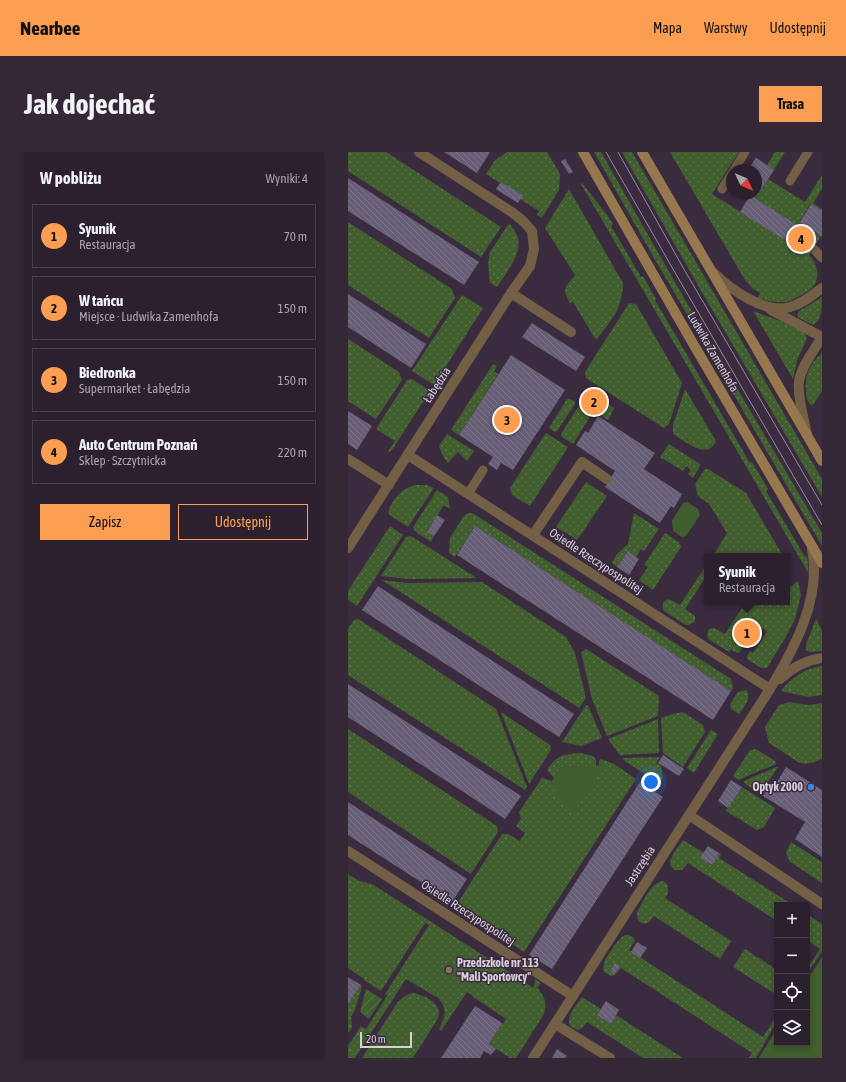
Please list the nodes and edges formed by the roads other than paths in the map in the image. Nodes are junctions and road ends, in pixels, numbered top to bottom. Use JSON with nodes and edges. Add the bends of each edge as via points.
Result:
{"nodes":[{"id":1,"x":419,"y":152,"type":"edge"},
{"id":2,"x":583,"y":152,"type":"edge"},
{"id":3,"x":642,"y":152,"type":"edge"},
{"id":4,"x":745,"y":152,"type":"edge"},
{"id":5,"x":808,"y":152,"type":"edge"},
{"id":6,"x":738,"y":164,"type":"edge"},
{"id":7,"x":790,"y":181,"type":"dead end"},
{"id":8,"x":726,"y":183,"type":"edge"},
{"id":9,"x":722,"y":189,"type":"dead end"},
{"id":10,"x":814,"y":248,"type":"dead end"},
{"id":11,"x":822,"y":258,"type":"edge"},
{"id":12,"x":711,"y":270,"type":"junction"},
{"id":13,"x":822,"y":288,"type":"edge"},
{"id":14,"x":511,"y":293,"type":"junction"},
{"id":15,"x":758,"y":303,"type":"junction"},
{"id":16,"x":571,"y":332,"type":"dead end"},
{"id":17,"x":822,"y":337,"type":"edge"},
{"id":18,"x":808,"y":436,"type":"junction"},
{"id":19,"x":408,"y":455,"type":"junction"},
{"id":20,"x":348,"y":459,"type":"edge"},
{"id":21,"x":822,"y":461,"type":"edge"},
{"id":22,"x":483,"y":470,"type":"dead end"},
{"id":23,"x":607,"y":479,"type":"dead end"},
{"id":24,"x":389,"y":485,"type":"junction"},
{"id":25,"x":468,"y":494,"type":"junction"},
{"id":26,"x":533,"y":536,"type":"junction"},
{"id":27,"x":809,"y":541,"type":"junction"},
{"id":28,"x":348,"y":548,"type":"edge"},
{"id":29,"x":822,"y":563,"type":"edge"},
{"id":30,"x":822,"y":658,"type":"edge"},
{"id":31,"x":770,"y":689,"type":"junction"},
{"id":32,"x":689,"y":815,"type":"junction"},
{"id":33,"x":348,"y":851,"type":"edge"},
{"id":34,"x":822,"y":904,"type":"edge"},
{"id":35,"x":573,"y":996,"type":"junction"},
{"id":36,"x":555,"y":1024,"type":"junction"},
{"id":37,"x":533,"y":1058,"type":"edge"},
{"id":38,"x":610,"y":1058,"type":"edge"}],
"edges":[{"from":1,"to":14,"type":"street","name":"Łabędzia","via":[[513,213],[532,231],[534,249],[530,266]]},
{"from":2,"to":27,"type":"main road","name":"Ludwika Zamenhofa"},
{"from":3,"to":12,"type":"main road"},
{"from":4,"to":6,"type":"lane"},
{"from":5,"to":7,"type":"lane"},
{"from":8,"to":9,"type":"lane"},
{"from":10,"to":11,"type":"lane"},
{"from":12,"to":15,"type":"street","via":[[737,292]]},
{"from":12,"to":18,"type":"main road"},
{"from":13,"to":15,"type":"street","via":[[791,307],[782,309]]},
{"from":14,"to":16,"type":"street"},
{"from":14,"to":19,"type":"street","name":"Łabędzia"},
{"from":15,"to":17,"type":"street"},
{"from":17,"to":18,"type":"street","via":[[799,381]]},
{"from":18,"to":21,"type":"main road"},
{"from":19,"to":24,"type":"street","name":"Łabędzia"},
{"from":19,"to":25,"type":"street","name":"Osiedle Rzeczypospolitej"},
{"from":20,"to":24,"type":"street"},
{"from":22,"to":25,"type":"lane"},
{"from":23,"to":26,"type":"street","via":[[582,462]]},
{"from":24,"to":28,"type":"street","name":"Łabędzia"},
{"from":25,"to":26,"type":"street","name":"Osiedle Rzeczypospolitej"},
{"from":26,"to":31,"type":"street","name":"Osiedle Rzeczypospolitej"},
{"from":27,"to":29,"type":"main road","name":"Ludwika Zamenhofa"},
{"from":27,"to":31,"type":"street","name":"Jastrzębia","via":[[816,570],[813,604],[800,640]]},
{"from":30,"to":31,"type":"street","name":"Jastrzębia","via":[[804,662],[792,669]]},
{"from":31,"to":32,"type":"street","name":"Jastrzębia"},
{"from":32,"to":34,"type":"street"},
{"from":32,"to":35,"type":"street","name":"Jastrzębia"},
{"from":33,"to":35,"type":"street","name":"Osiedle Rzeczypospolitej"},
{"from":35,"to":36,"type":"street","name":"Jastrzębia"},
{"from":36,"to":37,"type":"street","name":"Jastrzębia"},
{"from":36,"to":38,"type":"street"}]}
